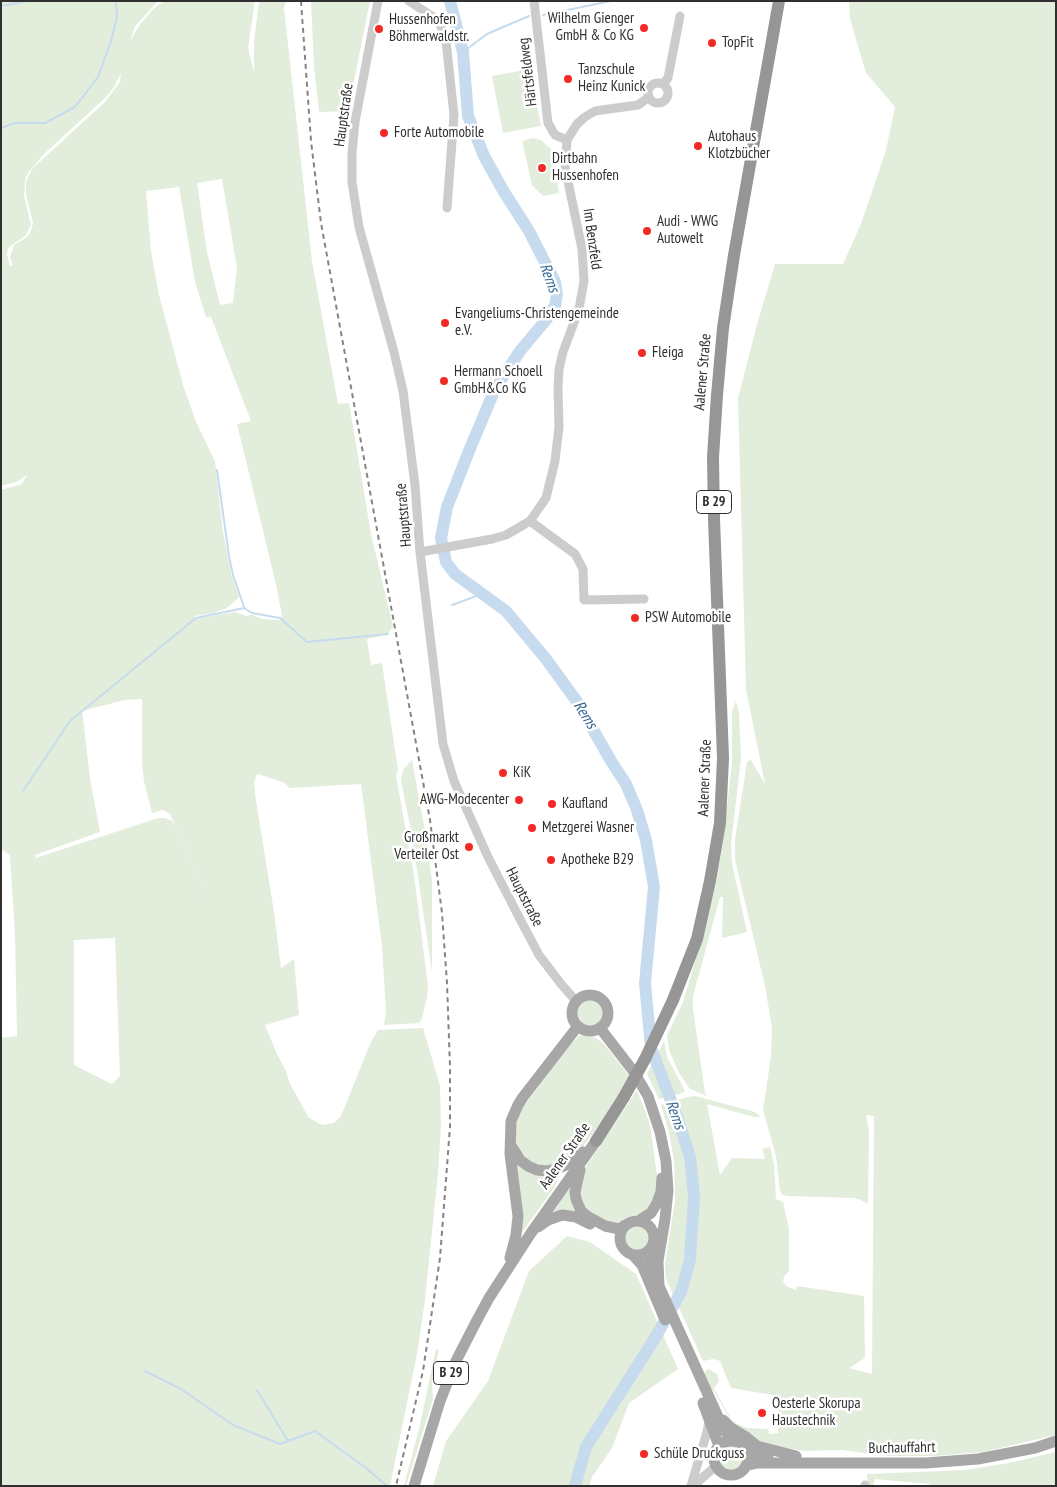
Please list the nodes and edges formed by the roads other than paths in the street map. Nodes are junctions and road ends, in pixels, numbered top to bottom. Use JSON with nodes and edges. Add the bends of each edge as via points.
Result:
{"nodes":[{"id":1,"x":378,"y":1,"type":"edge"},
{"id":2,"x":409,"y":1,"type":"edge"},
{"id":3,"x":534,"y":1,"type":"edge"},
{"id":4,"x":779,"y":1,"type":"edge"},
{"id":5,"x":680,"y":16,"type":"dead end"},
{"id":6,"x":663,"y":84,"type":"junction"},
{"id":7,"x":649,"y":97,"type":"junction"},
{"id":8,"x":567,"y":140,"type":"junction"},
{"id":9,"x":447,"y":208,"type":"dead end"},
{"id":10,"x":530,"y":521,"type":"junction"},
{"id":11,"x":420,"y":552,"type":"junction"},
{"id":12,"x":644,"y":599,"type":"dead end"},
{"id":13,"x":576,"y":1001,"type":"junction"},
{"id":14,"x":578,"y":1026,"type":"junction"},
{"id":15,"x":600,"y":1028,"type":"junction"},
{"id":16,"x":638,"y":1078,"type":"junction"},
{"id":17,"x":596,"y":1141,"type":"junction"},
{"id":18,"x":510,"y":1142,"type":"junction"},
{"id":19,"x":584,"y":1158,"type":"junction"},
{"id":20,"x":667,"y":1181,"type":"junction"},
{"id":21,"x":640,"y":1220,"type":"junction"},
{"id":22,"x":625,"y":1225,"type":"junction"},
{"id":23,"x":531,"y":1233,"type":"junction"},
{"id":24,"x":654,"y":1234,"type":"junction"},
{"id":25,"x":621,"y":1244,"type":"junction"},
{"id":26,"x":651,"y":1249,"type":"junction"},
{"id":27,"x":633,"y":1255,"type":"junction"},
{"id":28,"x":507,"y":1269,"type":"junction"},
{"id":29,"x":659,"y":1293,"type":"junction"},
{"id":30,"x":712,"y":1414,"type":"junction"},
{"id":31,"x":733,"y":1441,"type":"junction"},
{"id":32,"x":1056,"y":1441,"type":"edge"},
{"id":33,"x":719,"y":1446,"type":"junction"},
{"id":34,"x":796,"y":1456,"type":"junction"},
{"id":35,"x":748,"y":1459,"type":"junction"},
{"id":36,"x":854,"y":1462,"type":"junction"},
{"id":37,"x":716,"y":1466,"type":"junction"},
{"id":38,"x":414,"y":1486,"type":"edge"},
{"id":39,"x":692,"y":1486,"type":"edge"}],
"edges":[{"from":1,"to":11,"type":"street","name":"Hauptstraße","via":[[355,122],[352,182],[359,227],[403,391]]},
{"from":2,"to":9,"type":"street","via":[[439,21],[446,40],[454,115]]},
{"from":3,"to":8,"type":"street","name":"Härtsfeldweg","via":[[548,123],[555,135]]},
{"from":4,"to":17,"type":"highway","name":"Aalener Straße","number":"B 29","bridge":true,"via":[[734,255],[717,395],[713,457],[723,758],[720,823],[697,939],[645,1059]]},
{"from":5,"to":6,"type":"street","via":[[668,78]]},
{"from":6,"to":7,"type":"street","via":[[650,87]]},
{"from":6,"to":7,"type":"street","via":[[668,92],[665,100],[656,102]]},
{"from":7,"to":8,"type":"street","via":[[638,105],[595,111],[581,121]]},
{"from":8,"to":10,"type":"street","name":"Im Benzfeld","via":[[565,167],[582,249],[584,282],[579,310],[559,369],[559,427],[550,484],[546,498]]},
{"from":10,"to":11,"type":"street","name":"Im Benzfeld","via":[[492,540]]},
{"from":10,"to":12,"type":"street","via":[[575,554],[583,569],[584,600]]},
{"from":11,"to":13,"type":"street","name":"Hauptstraße","via":[[443,744],[450,769],[488,857],[521,921],[540,955]]},
{"from":13,"to":14,"type":"main road","via":[[572,1017]]},
{"from":13,"to":15,"type":"main road","via":[[592,994],[603,1000],[608,1015]]},
{"from":14,"to":15,"type":"main road","via":[[588,1031]]},
{"from":14,"to":18,"type":"main road","via":[[518,1105]]},
{"from":15,"to":16,"type":"main road"},
{"from":16,"to":20,"type":"main road","via":[[656,1116],[664,1147]]},
{"from":16,"to":21,"type":"main road","via":[[656,1137],[662,1175],[657,1203],[651,1213]]},
{"from":17,"to":18,"type":"main road","via":[[566,1165],[547,1171],[524,1163]]},
{"from":17,"to":19,"type":"main road","name":"Aalener Straße","number":"B 29"},
{"from":18,"to":28,"type":"main road","via":[[518,1216]]},
{"from":19,"to":22,"type":"main road","via":[[575,1184],[578,1206],[587,1216],[605,1226],[619,1229]]},
{"from":19,"to":23,"type":"main road","name":"Aalener Straße","number":"B 29"},
{"from":20,"to":24,"type":"main road"},
{"from":20,"to":29,"type":"main road","via":[[668,1200],[658,1266]]},
{"from":21,"to":22,"type":"main road"},
{"from":21,"to":24,"type":"main road","via":[[648,1224]]},
{"from":22,"to":25,"type":"main road","via":[[620,1234]]},
{"from":23,"to":25,"type":"main road","via":[[553,1218],[571,1216],[609,1234]]},
{"from":23,"to":28,"type":"main road","name":"Aalener Straße","number":"B 29"},
{"from":24,"to":26,"type":"main road"},
{"from":25,"to":27,"type":"main road"},
{"from":26,"to":27,"type":"main road"},
{"from":26,"to":29,"type":"main road","via":[[650,1262]]},
{"from":27,"to":29,"type":"main road"},
{"from":28,"to":38,"type":"main road","name":"Aalener Straße","number":"B 29","via":[[488,1298],[456,1361]]},
{"from":29,"to":30,"type":"main road"},
{"from":30,"to":31,"type":"main road"},
{"from":30,"to":33,"type":"main road"},
{"from":30,"to":34,"type":"main road","via":[[757,1446]]},
{"from":30,"to":39,"type":"street"},
{"from":31,"to":33,"type":"main road","via":[[725,1441]]},
{"from":31,"to":35,"type":"main road","via":[[743,1445]]},
{"from":32,"to":36,"type":"main road","name":"Buchauffahrt","via":[[978,1459],[926,1463]]},
{"from":33,"to":37,"type":"main road","via":[[714,1456]]},
{"from":34,"to":35,"type":"main road"},
{"from":34,"to":36,"type":"main road"},
{"from":35,"to":36,"type":"main road","name":"Buchauffahrt","via":[[757,1463]]},
{"from":35,"to":37,"type":"main road","via":[[741,1472],[732,1476],[722,1473]]},
{"from":37,"to":39,"type":"street"}]}
